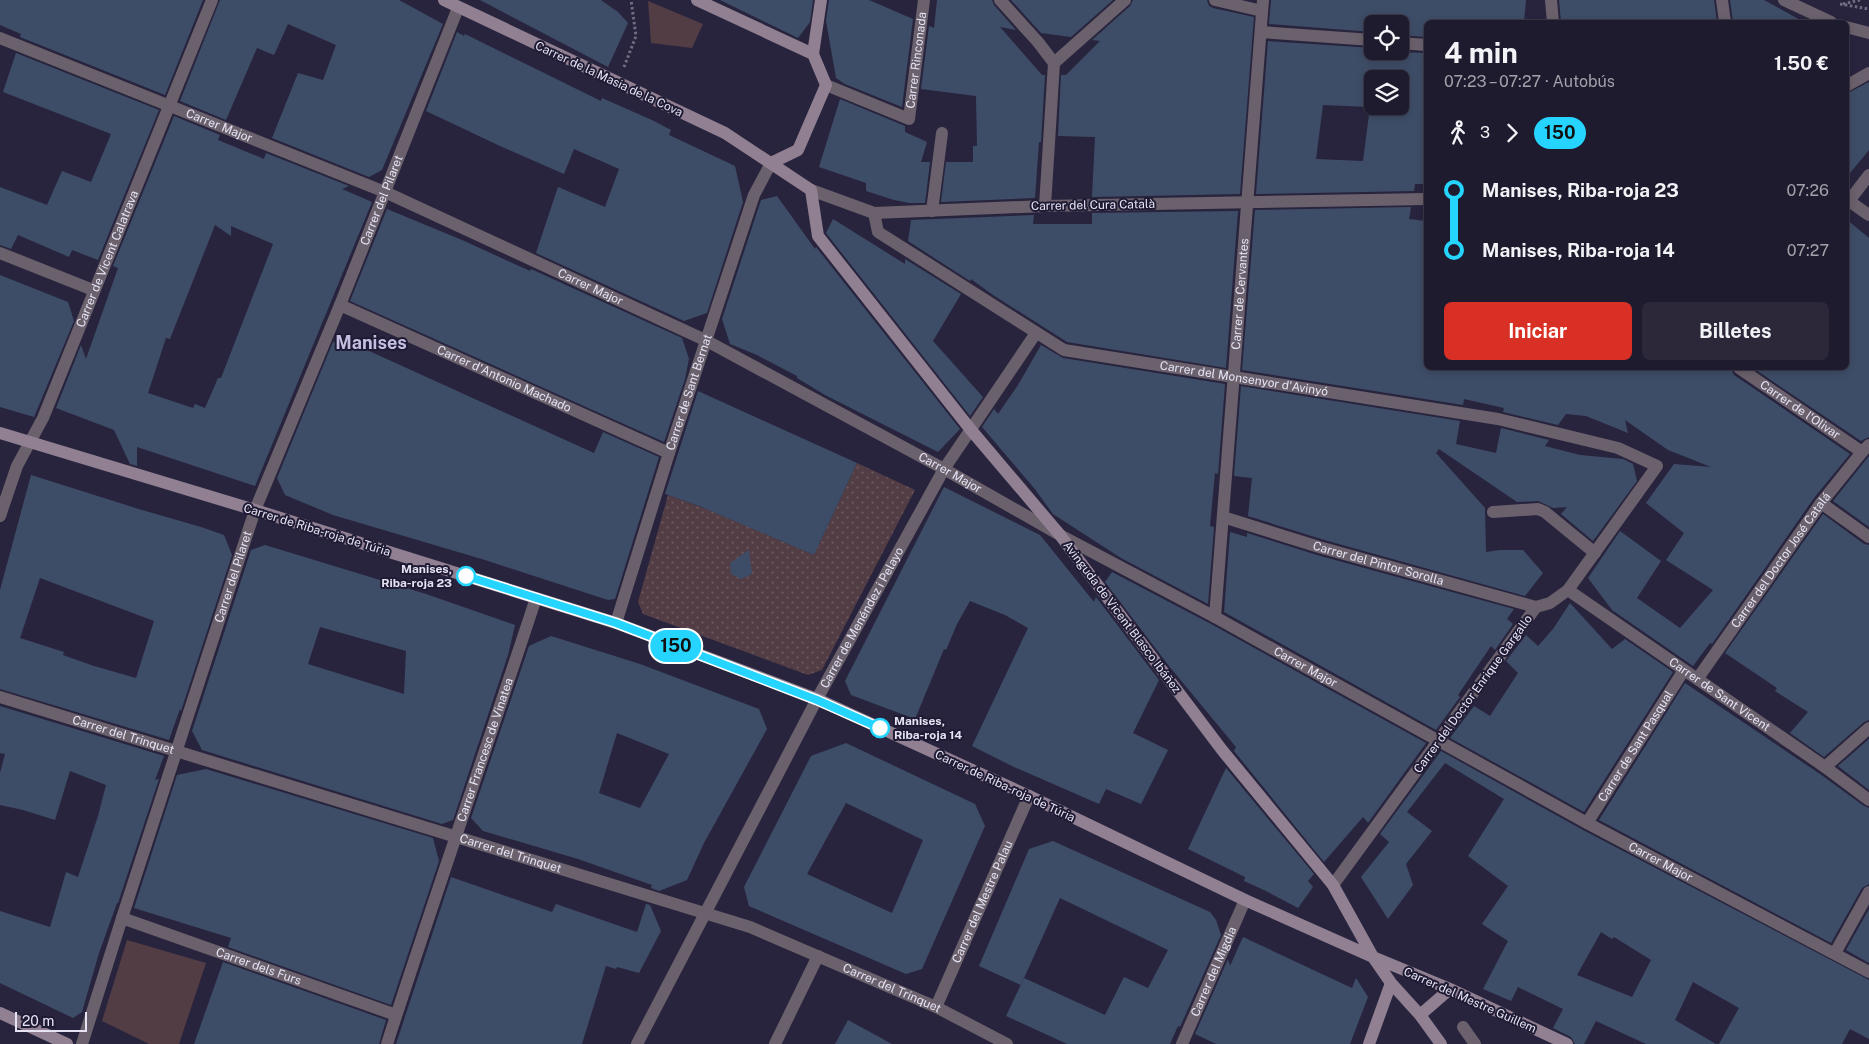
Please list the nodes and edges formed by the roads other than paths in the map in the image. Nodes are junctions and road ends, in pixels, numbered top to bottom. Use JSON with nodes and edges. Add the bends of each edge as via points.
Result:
{"nodes":[{"id":1,"x":212,"y":0,"type":"edge"},
{"id":2,"x":444,"y":0,"type":"edge"},
{"id":3,"x":697,"y":0,"type":"edge"},
{"id":4,"x":821,"y":0,"type":"edge"},
{"id":5,"x":924,"y":0,"type":"edge"},
{"id":6,"x":1000,"y":0,"type":"edge"},
{"id":7,"x":1125,"y":0,"type":"edge"},
{"id":8,"x":1215,"y":0,"type":"edge"},
{"id":9,"x":1551,"y":0,"type":"edge"},
{"id":10,"x":1722,"y":0,"type":"edge"},
{"id":11,"x":1784,"y":0,"type":"edge"},
{"id":12,"x":1263,"y":6,"type":"edge"},
{"id":13,"x":458,"y":8,"type":"junction"},
{"id":14,"x":1553,"y":20,"type":"edge"},
{"id":15,"x":1725,"y":20,"type":"edge"},
{"id":16,"x":1828,"y":20,"type":"edge"},
{"id":17,"x":1849,"y":28,"type":"edge"},
{"id":18,"x":1261,"y":32,"type":"junction"},
{"id":19,"x":1869,"y":33,"type":"edge"},
{"id":20,"x":0,"y":38,"type":"edge"},
{"id":21,"x":1364,"y":39,"type":"edge"},
{"id":22,"x":1409,"y":43,"type":"edge"},
{"id":23,"x":1424,"y":45,"type":"edge"},
{"id":24,"x":813,"y":54,"type":"junction"},
{"id":25,"x":1054,"y":63,"type":"junction"},
{"id":26,"x":1869,"y":72,"type":"edge"},
{"id":27,"x":1849,"y":84,"type":"edge"},
{"id":28,"x":826,"y":85,"type":"junction"},
{"id":29,"x":169,"y":107,"type":"junction"},
{"id":30,"x":942,"y":133,"type":"dead end"},
{"id":31,"x":771,"y":164,"type":"junction"},
{"id":32,"x":1869,"y":175,"type":"edge"},
{"id":33,"x":811,"y":190,"type":"junction"},
{"id":34,"x":385,"y":192,"type":"junction"},
{"id":35,"x":1424,"y":199,"type":"edge"},
{"id":36,"x":1849,"y":199,"type":"edge"},
{"id":37,"x":1247,"y":201,"type":"junction"},
{"id":38,"x":1849,"y":201,"type":"edge"},
{"id":39,"x":1045,"y":206,"type":"junction"},
{"id":40,"x":932,"y":211,"type":"junction"},
{"id":41,"x":874,"y":213,"type":"junction"},
{"id":42,"x":1869,"y":215,"type":"edge"},
{"id":43,"x":0,"y":253,"type":"edge"},
{"id":44,"x":93,"y":290,"type":"junction"},
{"id":45,"x":340,"y":305,"type":"junction"},
{"id":46,"x":1036,"y":333,"type":"junction"},
{"id":47,"x":705,"y":340,"type":"junction"},
{"id":48,"x":1742,"y":370,"type":"edge"},
{"id":49,"x":1235,"y":376,"type":"junction"},
{"id":50,"x":971,"y":430,"type":"junction"},
{"id":51,"x":0,"y":433,"type":"edge"},
{"id":52,"x":31,"y":443,"type":"junction"},
{"id":53,"x":1865,"y":448,"type":"edge"},
{"id":54,"x":669,"y":452,"type":"junction"},
{"id":55,"x":1657,"y":466,"type":"joint"},
{"id":56,"x":944,"y":469,"type":"junction"},
{"id":57,"x":1821,"y":503,"type":"junction"},
{"id":58,"x":255,"y":510,"type":"junction"},
{"id":59,"x":1493,"y":512,"type":"dead end"},
{"id":60,"x":0,"y":516,"type":"edge"},
{"id":61,"x":1223,"y":517,"type":"junction"},
{"id":62,"x":1060,"y":534,"type":"junction"},
{"id":63,"x":1869,"y":537,"type":"edge"},
{"id":64,"x":1595,"y":553,"type":"junction"},
{"id":65,"x":1568,"y":590,"type":"junction"},
{"id":66,"x":536,"y":598,"type":"junction"},
{"id":67,"x":1536,"y":607,"type":"junction"},
{"id":68,"x":1215,"y":617,"type":"junction"},
{"id":69,"x":616,"y":623,"type":"junction"},
{"id":70,"x":1684,"y":670,"type":"junction"},
{"id":71,"x":1698,"y":678,"type":"junction"},
{"id":72,"x":0,"y":697,"type":"edge"},
{"id":73,"x":817,"y":700,"type":"junction"},
{"id":74,"x":1869,"y":728,"type":"edge"},
{"id":75,"x":1439,"y":741,"type":"junction"},
{"id":76,"x":177,"y":751,"type":"junction"},
{"id":77,"x":1825,"y":767,"type":"junction"},
{"id":78,"x":1029,"y":796,"type":"junction"},
{"id":79,"x":1869,"y":800,"type":"edge"},
{"id":80,"x":1587,"y":823,"type":"junction"},
{"id":81,"x":454,"y":837,"type":"junction"},
{"id":82,"x":1333,"y":885,"type":"junction"},
{"id":83,"x":1869,"y":892,"type":"edge"},
{"id":84,"x":1245,"y":900,"type":"junction"},
{"id":85,"x":705,"y":913,"type":"junction"},
{"id":86,"x":122,"y":918,"type":"junction"},
{"id":87,"x":1835,"y":953,"type":"junction"},
{"id":88,"x":818,"y":956,"type":"junction"},
{"id":89,"x":1374,"y":957,"type":"junction"},
{"id":90,"x":1869,"y":972,"type":"edge"},
{"id":91,"x":1391,"y":983,"type":"junction"},
{"id":92,"x":1450,"y":988,"type":"junction"},
{"id":93,"x":936,"y":1007,"type":"junction"},
{"id":94,"x":0,"y":1013,"type":"edge"},
{"id":95,"x":396,"y":1015,"type":"junction"},
{"id":96,"x":1420,"y":1015,"type":"junction"},
{"id":97,"x":1463,"y":1027,"type":"dead end"},
{"id":98,"x":67,"y":1044,"type":"edge"},
{"id":99,"x":82,"y":1044,"type":"edge"},
{"id":100,"x":387,"y":1044,"type":"edge"},
{"id":101,"x":637,"y":1044,"type":"edge"},
{"id":102,"x":775,"y":1044,"type":"edge"},
{"id":103,"x":1007,"y":1044,"type":"edge"},
{"id":104,"x":1183,"y":1044,"type":"edge"},
{"id":105,"x":1369,"y":1044,"type":"edge"},
{"id":106,"x":1441,"y":1044,"type":"edge"},
{"id":107,"x":1475,"y":1044,"type":"edge"},
{"id":108,"x":1567,"y":1044,"type":"edge"}],
"edges":[{"from":1,"to":29,"type":"street","name":"Carrer de Vicent Calatrava"},
{"from":2,"to":13,"type":"main road","name":"Carrer de la Masia de la Cova"},
{"from":3,"to":24,"type":"main road"},
{"from":4,"to":24,"type":"main road"},
{"from":5,"to":28,"type":"street","name":"Carrer Rinconada","via":[[909,119]]},
{"from":6,"to":25,"type":"street"},
{"from":7,"to":25,"type":"street"},
{"from":8,"to":12,"type":"street"},
{"from":9,"to":14,"type":"street"},
{"from":10,"to":15,"type":"street"},
{"from":11,"to":16,"type":"street"},
{"from":12,"to":18,"type":"street","name":"Carrer de Cervantes"},
{"from":13,"to":31,"type":"main road","name":"Carrer de la Masia de la Cova","via":[[724,133]]},
{"from":13,"to":34,"type":"street","name":"Carrer del Pilaret"},
{"from":17,"to":19,"type":"street"},
{"from":18,"to":21,"type":"street"},
{"from":18,"to":37,"type":"street","name":"Carrer de Cervantes"},
{"from":20,"to":29,"type":"street","name":"Carrer Major"},
{"from":22,"to":23,"type":"street"},
{"from":24,"to":28,"type":"main road"},
{"from":25,"to":39,"type":"street"},
{"from":26,"to":27,"type":"street"},
{"from":28,"to":31,"type":"main road","via":[[798,150]]},
{"from":29,"to":34,"type":"street","name":"Carrer Major"},
{"from":29,"to":44,"type":"street","name":"Carrer de Vicent Calatrava"},
{"from":30,"to":40,"type":"street"},
{"from":31,"to":33,"type":"main road","name":"Carrer del Cura Català"},
{"from":31,"to":47,"type":"street","name":"Carrer de Sant Bernat","via":[[754,195]]},
{"from":32,"to":36,"type":"street"},
{"from":33,"to":41,"type":"street","name":"Carrer del Cura Català"},
{"from":33,"to":50,"type":"main road","name":"Avinguda de Vicent Blasco Ibáñez","via":[[818,236]]},
{"from":34,"to":45,"type":"street","name":"Carrer del Pilaret"},
{"from":34,"to":47,"type":"street","name":"Carrer Major"},
{"from":35,"to":37,"type":"street","name":"Carrer del Cura Català"},
{"from":37,"to":39,"type":"street","name":"Carrer del Cura Català"},
{"from":37,"to":49,"type":"street","name":"Carrer de Cervantes"},
{"from":38,"to":42,"type":"street"},
{"from":39,"to":40,"type":"street","name":"Carrer del Cura Català"},
{"from":40,"to":41,"type":"street","name":"Carrer del Cura Català"},
{"from":41,"to":46,"type":"street","name":"Carrer del Monsenyor d'Avinyó","via":[[878,232]]},
{"from":43,"to":44,"type":"street"},
{"from":44,"to":52,"type":"street","name":"Carrer de Vicent Calatrava"},
{"from":45,"to":54,"type":"street","name":"Carrer d'Antonio Machado"},
{"from":45,"to":58,"type":"street","name":"Carrer del Pilaret"},
{"from":46,"to":49,"type":"street","name":"Carrer del Monsenyor d'Avinyó","via":[[1064,350]]},
{"from":46,"to":50,"type":"street","name":"Carrer de Menéndez i Pelayo"},
{"from":47,"to":54,"type":"street","name":"Carrer de Sant Bernat"},
{"from":47,"to":56,"type":"street","name":"Carrer Major"},
{"from":48,"to":53,"type":"street","name":"Carrer de l'Olivar"},
{"from":49,"to":55,"type":"street","name":"Carrer del Monsenyor d'Avinyó","via":[[1498,419],[1618,448]]},
{"from":49,"to":61,"type":"street","name":"Carrer de Cervantes"},
{"from":50,"to":56,"type":"street","name":"Carrer de Menéndez i Pelayo"},
{"from":50,"to":62,"type":"main road","name":"Avinguda de Vicent Blasco Ibáñez"},
{"from":51,"to":52,"type":"main road","name":"Carrer de Riba-roja de Túria"},
{"from":52,"to":58,"type":"main road","name":"Carrer de Riba-roja de Túria"},
{"from":52,"to":60,"type":"street","name":"Carrer de Vicent Calatrava","via":[[17,466]]},
{"from":53,"to":57,"type":"street","name":"Carrer del Doctor José Catalá"},
{"from":54,"to":69,"type":"street","name":"Carrer de Sant Bernat"},
{"from":55,"to":64,"type":"street","name":"Carrer del Doctor Enrique Gargallo"},
{"from":56,"to":62,"type":"street","name":"Carrer Major"},
{"from":56,"to":73,"type":"street","name":"Carrer de Menéndez i Pelayo"},
{"from":57,"to":63,"type":"street"},
{"from":57,"to":71,"type":"street","name":"Carrer del Doctor José Catalá"},
{"from":58,"to":66,"type":"main road","name":"Carrer de Riba-roja de Túria"},
{"from":58,"to":76,"type":"street","name":"Carrer del Pilaret"},
{"from":59,"to":64,"type":"street","via":[[1538,509]]},
{"from":61,"to":67,"type":"street","name":"Carrer del Pintor Sorolla"},
{"from":61,"to":68,"type":"street","name":"Carrer de Cervantes"},
{"from":62,"to":68,"type":"street","name":"Carrer Major"},
{"from":62,"to":82,"type":"main road","name":"Avinguda de Vicent Blasco Ibáñez","via":[[1222,750]]},
{"from":64,"to":65,"type":"street","name":"Carrer del Doctor Enrique Gargallo"},
{"from":65,"to":67,"type":"street","name":"Carrer del Doctor Enrique Gargallo","via":[[1550,603]]},
{"from":65,"to":70,"type":"street","name":"Carrer de Sant Vicent"},
{"from":66,"to":69,"type":"main road","name":"Carrer de Riba-roja de Túria"},
{"from":66,"to":81,"type":"street","name":"Carrer Francesc de Vinatea"},
{"from":67,"to":75,"type":"street","name":"Carrer del Doctor Enrique Gargallo"},
{"from":68,"to":75,"type":"street","name":"Carrer Major"},
{"from":69,"to":73,"type":"main road","name":"Carrer de Riba-roja de Túria"},
{"from":70,"to":71,"type":"street","name":"Carrer de Sant Vicent"},
{"from":70,"to":80,"type":"street","name":"Carrer de Sant Pasqual"},
{"from":71,"to":77,"type":"street","name":"Carrer de Sant Vicent"},
{"from":72,"to":76,"type":"street","name":"Carrer del Trinquet"},
{"from":73,"to":78,"type":"main road","name":"Carrer de Riba-roja de Túria"},
{"from":73,"to":85,"type":"street","name":"Carrer de Menéndez i Pelayo"},
{"from":74,"to":77,"type":"street"},
{"from":75,"to":80,"type":"street","name":"Carrer Major"},
{"from":75,"to":82,"type":"street","name":"Carrer del Doctor Enrique Gargallo"},
{"from":76,"to":81,"type":"street","name":"Carrer del Trinquet"},
{"from":76,"to":86,"type":"street","name":"Carrer del Pilaret"},
{"from":77,"to":79,"type":"street","name":"Carrer de Sant Vicent"},
{"from":78,"to":84,"type":"main road","name":"Carrer de Riba-roja de Túria"},
{"from":78,"to":93,"type":"street","name":"Carrer del Mestre Palau"},
{"from":80,"to":87,"type":"street","name":"Carrer Major"},
{"from":81,"to":85,"type":"street","name":"Carrer del Trinquet"},
{"from":81,"to":95,"type":"street","name":"Carrer Francesc de Vinatea"},
{"from":82,"to":89,"type":"main road","name":"Avinguda de Vicent Blasco Ibáñez"},
{"from":83,"to":87,"type":"street"},
{"from":84,"to":89,"type":"main road","name":"Carrer de Riba-roja de Túria"},
{"from":84,"to":104,"type":"street","name":"Carrer del Migdia"},
{"from":85,"to":88,"type":"street","name":"Carrer del Trinquet","via":[[750,927]]},
{"from":85,"to":101,"type":"street","name":"Carrer de Menéndez i Pelayo"},
{"from":86,"to":95,"type":"street","name":"Carrer dels Furs"},
{"from":86,"to":99,"type":"street","name":"Carrer del Pilaret"},
{"from":87,"to":90,"type":"street","name":"Carrer Major"},
{"from":88,"to":93,"type":"street","name":"Carrer del Trinquet"},
{"from":88,"to":102,"type":"street"},
{"from":89,"to":91,"type":"main road","name":"Avinguda de Vicent Blasco Ibáñez"},
{"from":89,"to":92,"type":"main road","name":"Carrer del Mestre Guillem"},
{"from":91,"to":96,"type":"main road","name":"Avinguda de Vicent Blasco Ibáñez"},
{"from":91,"to":105,"type":"main road"},
{"from":92,"to":96,"type":"main road"},
{"from":92,"to":108,"type":"main road","name":"Carrer del Mestre Guillem"},
{"from":93,"to":103,"type":"street","name":"Carrer del Trinquet"},
{"from":94,"to":98,"type":"main road"},
{"from":95,"to":100,"type":"street","name":"Carrer Francesc de Vinatea"},
{"from":96,"to":106,"type":"main road","name":"Avinguda de Vicent Blasco Ibáñez"},
{"from":97,"to":107,"type":"street"}]}
